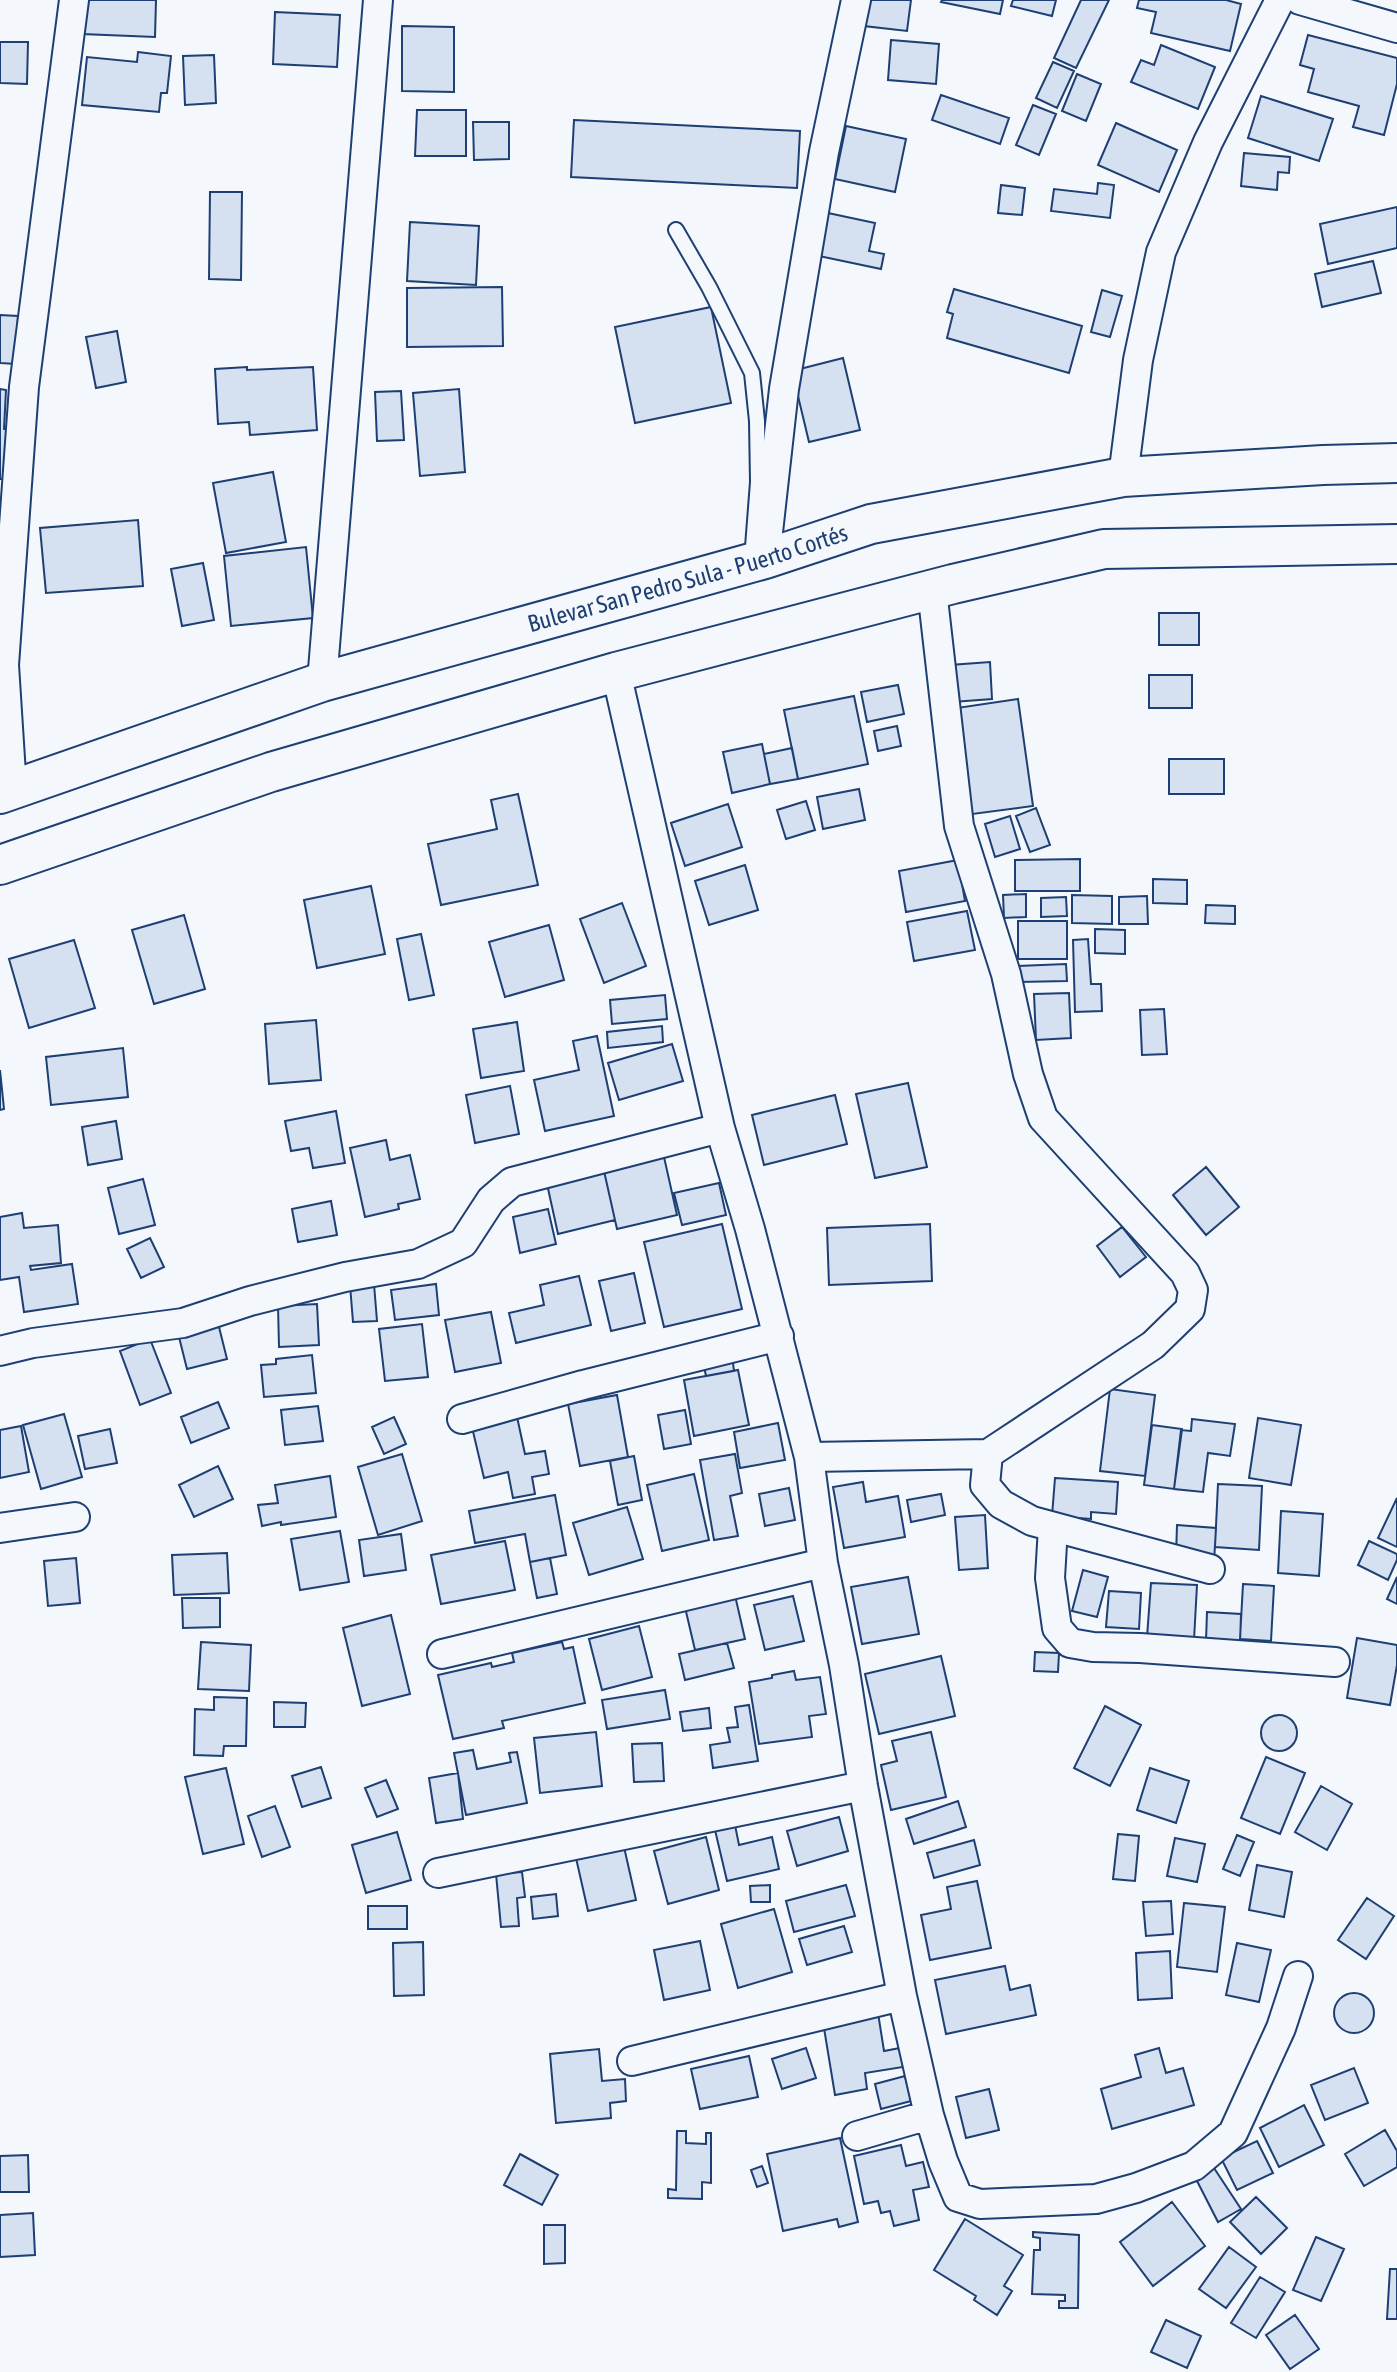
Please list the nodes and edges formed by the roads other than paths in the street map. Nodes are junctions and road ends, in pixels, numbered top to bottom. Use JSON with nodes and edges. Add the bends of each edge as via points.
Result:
{"nodes":[{"id":1,"x":74,"y":0,"type":"edge"},
{"id":2,"x":378,"y":0,"type":"edge"},
{"id":3,"x":856,"y":0,"type":"edge"},
{"id":4,"x":1280,"y":0,"type":"edge"},
{"id":5,"x":1300,"y":0,"type":"edge"},
{"id":6,"x":1397,"y":28,"type":"edge"},
{"id":7,"x":676,"y":230,"type":"dead end"},
{"id":8,"x":1397,"y":463,"type":"edge"},
{"id":9,"x":1123,"y":477,"type":"junction"},
{"id":10,"x":1397,"y":544,"type":"edge"},
{"id":11,"x":758,"y":561,"type":"junction"},
{"id":12,"x":932,"y":590,"type":"junction"},
{"id":13,"x":616,"y":672,"type":"junction"},
{"id":14,"x":322,"y":682,"type":"junction"},
{"id":15,"x":4,"y":789,"type":"edge"},
{"id":16,"x":0,"y":865,"type":"edge"},
{"id":17,"x":720,"y":1128,"type":"junction"},
{"id":18,"x":779,"y":1336,"type":"junction"},
{"id":19,"x":0,"y":1351,"type":"edge"},
{"id":20,"x":462,"y":1419,"type":"dead end"},
{"id":21,"x":988,"y":1454,"type":"junction"},
{"id":22,"x":809,"y":1457,"type":"junction"},
{"id":23,"x":75,"y":1517,"type":"dead end"},
{"id":24,"x":1054,"y":1527,"type":"junction"},
{"id":25,"x":0,"y":1528,"type":"edge"},
{"id":26,"x":823,"y":1563,"type":"junction"},
{"id":27,"x":1210,"y":1569,"type":"dead end"},
{"id":28,"x":442,"y":1654,"type":"dead end"},
{"id":29,"x":1335,"y":1662,"type":"dead end"},
{"id":30,"x":863,"y":1786,"type":"junction"},
{"id":31,"x":438,"y":1873,"type":"dead end"},
{"id":32,"x":1298,"y":1976,"type":"dead end"},
{"id":33,"x":902,"y":1996,"type":"junction"},
{"id":34,"x":632,"y":2061,"type":"dead end"},
{"id":35,"x":929,"y":2115,"type":"junction"},
{"id":36,"x":857,"y":2136,"type":"dead end"}],
"edges":[{"from":1,"to":15,"type":"street","via":[[24,387],[4,665]]},
{"from":2,"to":14,"type":"street"},
{"from":3,"to":11,"type":"street","via":[[824,152]]},
{"from":4,"to":9,"type":"street","via":[[1208,142],[1161,252],[1138,360]]},
{"from":5,"to":6,"type":"street"},
{"from":7,"to":11,"type":"lane","via":[[752,373]]},
{"from":8,"to":9,"type":"highway","name":"Bulevar San Pedro Sula - Puerto Cortés"},
{"from":9,"to":11,"type":"highway","name":"Bulevar San Pedro Sula - Puerto Cortés","via":[[872,524]]},
{"from":10,"to":12,"type":"highway","via":[[1104,550]]},
{"from":11,"to":14,"type":"highway","name":"Bulevar San Pedro Sula - Puerto Cortés"},
{"from":12,"to":13,"type":"highway"},
{"from":12,"to":21,"type":"street","via":[[958,826],[1006,974],[1042,1118],[1185,1273],[1193,1290],[1190,1309],[1153,1345]]},
{"from":13,"to":16,"type":"highway","via":[[271,772]]},
{"from":13,"to":17,"type":"street"},
{"from":14,"to":15,"type":"highway","name":"Bulevar San Pedro Sula - Puerto Cortés"},
{"from":17,"to":18,"type":"street"},
{"from":17,"to":19,"type":"street","via":[[512,1182],[491,1200],[463,1243],[418,1264],[345,1277],[183,1323]]},
{"from":18,"to":20,"type":"street"},
{"from":18,"to":22,"type":"street"},
{"from":21,"to":22,"type":"street"},
{"from":21,"to":24,"type":"street","via":[[985,1485],[1001,1504]]},
{"from":22,"to":26,"type":"street"},
{"from":23,"to":25,"type":"street"},
{"from":24,"to":27,"type":"street"},
{"from":24,"to":29,"type":"street","via":[[1050,1578],[1057,1628],[1070,1643]]},
{"from":26,"to":28,"type":"street"},
{"from":26,"to":30,"type":"street"},
{"from":30,"to":31,"type":"street"},
{"from":30,"to":33,"type":"street"},
{"from":32,"to":35,"type":"street","via":[[1281,2028],[1233,2133],[1194,2166],[1136,2188],[1096,2199],[980,2204],[958,2197]]},
{"from":33,"to":34,"type":"street"},
{"from":33,"to":35,"type":"street"},
{"from":35,"to":36,"type":"street"}]}
